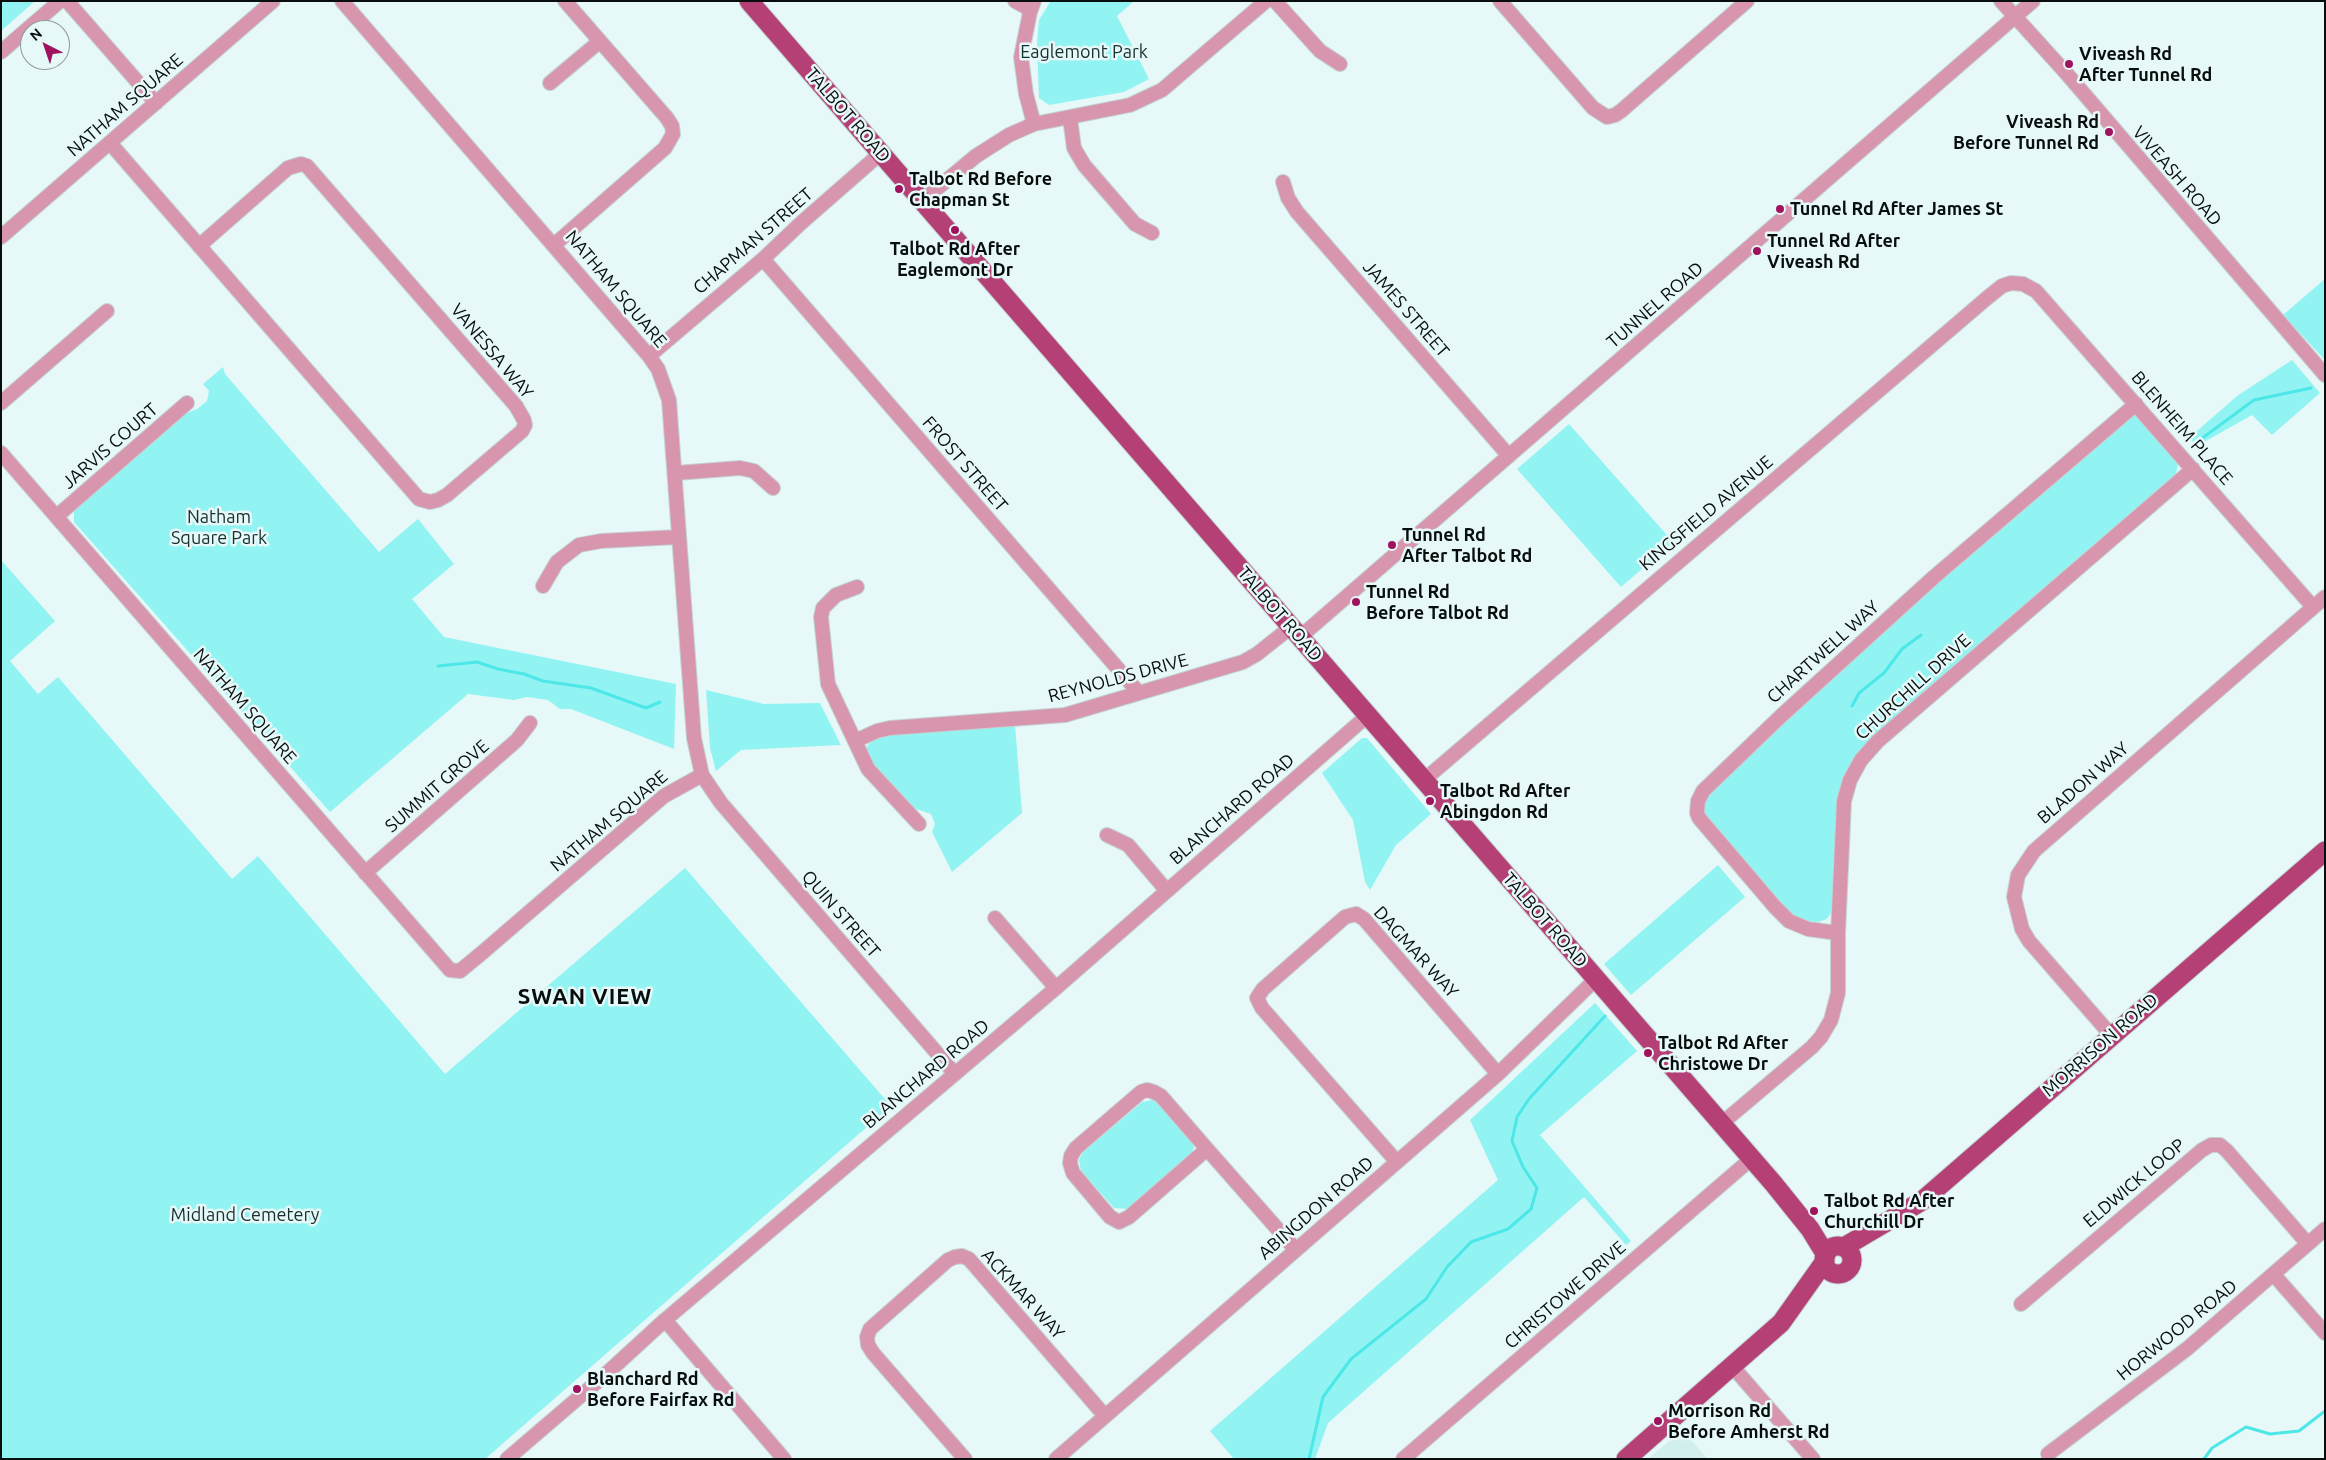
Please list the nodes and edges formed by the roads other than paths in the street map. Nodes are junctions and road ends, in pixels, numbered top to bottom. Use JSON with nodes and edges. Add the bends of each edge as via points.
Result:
{"nodes":[{"id":1,"x":60,"y":1,"type":"edge"},
{"id":2,"x":67,"y":1,"type":"edge"},
{"id":3,"x":273,"y":1,"type":"edge"},
{"id":4,"x":342,"y":1,"type":"edge"},
{"id":5,"x":565,"y":1,"type":"edge"},
{"id":6,"x":749,"y":1,"type":"edge"},
{"id":7,"x":1015,"y":1,"type":"edge"},
{"id":8,"x":1266,"y":1,"type":"edge"},
{"id":9,"x":1275,"y":1,"type":"edge"},
{"id":10,"x":1500,"y":1,"type":"edge"},
{"id":11,"x":1747,"y":1,"type":"edge"},
{"id":12,"x":2001,"y":1,"type":"edge"},
{"id":13,"x":2033,"y":1,"type":"edge"},
{"id":14,"x":1032,"y":7,"type":"edge"},
{"id":15,"x":2015,"y":17,"type":"junction"},
{"id":16,"x":599,"y":42,"type":"junction"},
{"id":17,"x":1,"y":52,"type":"edge"},
{"id":18,"x":1340,"y":64,"type":"dead end"},
{"id":19,"x":550,"y":83,"type":"dead end"},
{"id":20,"x":156,"y":103,"type":"junction"},
{"id":21,"x":1070,"y":118,"type":"junction"},
{"id":22,"x":1034,"y":124,"type":"junction"},
{"id":23,"x":110,"y":143,"type":"junction"},
{"id":24,"x":881,"y":154,"type":"junction"},
{"id":25,"x":1283,"y":182,"type":"dead end"},
{"id":26,"x":922,"y":201,"type":"junction"},
{"id":27,"x":1152,"y":232,"type":"dead end"},
{"id":28,"x":1,"y":237,"type":"edge"},
{"id":29,"x":199,"y":246,"type":"junction"},
{"id":30,"x":554,"y":246,"type":"junction"},
{"id":31,"x":763,"y":259,"type":"junction"},
{"id":32,"x":2016,"y":282,"type":"joint"},
{"id":33,"x":107,"y":311,"type":"dead end"},
{"id":34,"x":649,"y":356,"type":"junction"},
{"id":35,"x":2325,"y":375,"type":"edge"},
{"id":36,"x":1,"y":403,"type":"edge"},
{"id":37,"x":187,"y":403,"type":"dead end"},
{"id":38,"x":2136,"y":404,"type":"junction"},
{"id":39,"x":1,"y":453,"type":"edge"},
{"id":40,"x":1510,"y":456,"type":"junction"},
{"id":41,"x":2193,"y":469,"type":"junction"},
{"id":42,"x":676,"y":473,"type":"junction"},
{"id":43,"x":773,"y":488,"type":"dead end"},
{"id":44,"x":57,"y":516,"type":"junction"},
{"id":45,"x":678,"y":537,"type":"junction"},
{"id":46,"x":543,"y":586,"type":"dead end"},
{"id":47,"x":857,"y":587,"type":"dead end"},
{"id":48,"x":2325,"y":597,"type":"edge"},
{"id":49,"x":2313,"y":607,"type":"junction"},
{"id":50,"x":1295,"y":632,"type":"junction"},
{"id":51,"x":1139,"y":693,"type":"junction"},
{"id":52,"x":1367,"y":716,"type":"junction"},
{"id":53,"x":530,"y":723,"type":"dead end"},
{"id":54,"x":855,"y":741,"type":"junction"},
{"id":55,"x":702,"y":775,"type":"junction"},
{"id":56,"x":1424,"y":780,"type":"junction"},
{"id":57,"x":919,"y":824,"type":"dead end"},
{"id":58,"x":1107,"y":835,"type":"dead end"},
{"id":59,"x":2325,"y":851,"type":"edge"},
{"id":60,"x":365,"y":873,"type":"junction"},
{"id":61,"x":1167,"y":890,"type":"junction"},
{"id":62,"x":995,"y":918,"type":"dead end"},
{"id":63,"x":1838,"y":933,"type":"junction"},
{"id":64,"x":1596,"y":979,"type":"junction"},
{"id":65,"x":1056,"y":988,"type":"junction"},
{"id":66,"x":2111,"y":1035,"type":"junction"},
{"id":67,"x":955,"y":1074,"type":"junction"},
{"id":68,"x":1498,"y":1074,"type":"junction"},
{"id":69,"x":1721,"y":1124,"type":"junction"},
{"id":70,"x":1207,"y":1149,"type":"junction"},
{"id":71,"x":1751,"y":1159,"type":"junction"},
{"id":72,"x":1397,"y":1162,"type":"junction"},
{"id":73,"x":2325,"y":1229,"type":"edge"},
{"id":74,"x":2308,"y":1244,"type":"junction"},
{"id":75,"x":1296,"y":1250,"type":"junction"},
{"id":76,"x":1837,"y":1257,"type":"junction"},
{"id":77,"x":2274,"y":1275,"type":"junction"},
{"id":78,"x":2021,"y":1304,"type":"dead end"},
{"id":79,"x":665,"y":1320,"type":"junction"},
{"id":80,"x":2325,"y":1333,"type":"edge"},
{"id":81,"x":1732,"y":1366,"type":"junction"},
{"id":82,"x":1105,"y":1416,"type":"junction"},
{"id":83,"x":2048,"y":1454,"type":"dead end"},
{"id":84,"x":507,"y":1459,"type":"edge"},
{"id":85,"x":784,"y":1459,"type":"edge"},
{"id":86,"x":965,"y":1459,"type":"edge"},
{"id":87,"x":1056,"y":1459,"type":"edge"},
{"id":88,"x":1403,"y":1459,"type":"edge"},
{"id":89,"x":1626,"y":1459,"type":"edge"},
{"id":90,"x":1813,"y":1459,"type":"edge"}],
"edges":[{"from":1,"to":17,"type":"street"},
{"from":2,"to":20,"type":"street"},
{"from":3,"to":20,"type":"street","name":"NATHAM SQUARE"},
{"from":4,"to":30,"type":"street","name":"NATHAM SQUARE"},
{"from":5,"to":16,"type":"street"},
{"from":6,"to":24,"type":"main road","name":"TALBOT ROAD"},
{"from":7,"to":14,"type":"street"},
{"from":8,"to":21,"type":"street","via":[[1162,90],[1130,105]]},
{"from":9,"to":18,"type":"street","via":[[1320,51]]},
{"from":10,"to":11,"type":"street","via":[[1593,108],[1607,117],[1621,111]]},
{"from":12,"to":15,"type":"street","name":"VIVEASH ROAD"},
{"from":13,"to":15,"type":"street","name":"TUNNEL ROAD"},
{"from":14,"to":22,"type":"street","via":[[1022,56],[1026,94]]},
{"from":15,"to":35,"type":"street","name":"VIVEASH ROAD"},
{"from":15,"to":40,"type":"street","name":"TUNNEL ROAD"},
{"from":16,"to":19,"type":"street"},
{"from":16,"to":30,"type":"street","via":[[667,118],[673,134],[664,148]]},
{"from":20,"to":23,"type":"street","name":"NATHAM SQUARE"},
{"from":21,"to":22,"type":"street"},
{"from":21,"to":27,"type":"street","via":[[1074,148],[1084,165],[1135,224]]},
{"from":22,"to":26,"type":"street","via":[[992,144]]},
{"from":23,"to":28,"type":"street","name":"NATHAM SQUARE"},
{"from":23,"to":29,"type":"street","name":"VANESSA WAY"},
{"from":24,"to":26,"type":"main road","name":"TALBOT ROAD"},
{"from":24,"to":31,"type":"street","name":"CHAPMAN STREET"},
{"from":25,"to":40,"type":"street","name":"JAMES STREET","via":[[1297,212]]},
{"from":26,"to":50,"type":"main road","name":"TALBOT ROAD"},
{"from":29,"to":29,"type":"street","name":"VANESSA WAY","via":[[419,499],[430,502],[447,495],[522,431],[524,420],[516,406],[307,166],[301,164],[288,168]]},
{"from":30,"to":34,"type":"street","name":"NATHAM SQUARE"},
{"from":31,"to":34,"type":"street","name":"CHAPMAN STREET"},
{"from":31,"to":51,"type":"street","name":"FROST STREET"},
{"from":32,"to":38,"type":"street","name":"BLENHEIM PLACE","via":[[2036,291]]},
{"from":32,"to":56,"type":"street","name":"KINGSFIELD AVENUE","via":[[2002,286],[1987,298]]},
{"from":33,"to":36,"type":"street"},
{"from":34,"to":42,"type":"street","name":"NATHAM SQUARE","via":[[658,369],[669,400]]},
{"from":37,"to":44,"type":"street","name":"JARVIS COURT"},
{"from":38,"to":41,"type":"street","name":"BLENHEIM PLACE"},
{"from":38,"to":63,"type":"street","name":"CHARTWELL WAY","via":[[1934,577],[1703,790],[1696,808],[1699,818],[1775,907],[1789,921],[1808,929]]},
{"from":39,"to":44,"type":"street","name":"NATHAM SQUARE"},
{"from":40,"to":50,"type":"street","name":"TUNNEL ROAD"},
{"from":41,"to":49,"type":"street","name":"BLENHEIM PLACE"},
{"from":41,"to":63,"type":"street","name":"CHURCHILL DRIVE","via":[[1860,760],[1844,801]]},
{"from":42,"to":43,"type":"street","via":[[740,468],[754,471]]},
{"from":42,"to":45,"type":"street","name":"NATHAM SQUARE"},
{"from":44,"to":60,"type":"street","name":"NATHAM SQUARE"},
{"from":45,"to":46,"type":"street","via":[[579,545],[557,562]]},
{"from":45,"to":55,"type":"street","name":"NATHAM SQUARE","via":[[694,738]]},
{"from":47,"to":54,"type":"street","via":[[828,601],[821,617],[828,684]]},
{"from":48,"to":49,"type":"street","name":"BLADON WAY"},
{"from":49,"to":66,"type":"street","name":"BLADON WAY","via":[[2034,851],[2018,875],[2014,897],[2022,929]]},
{"from":50,"to":51,"type":"street","name":"REYNOLDS DRIVE","via":[[1243,662]]},
{"from":50,"to":52,"type":"main road","name":"TALBOT ROAD"},
{"from":51,"to":54,"type":"street","name":"REYNOLDS DRIVE","via":[[1065,715],[890,728]]},
{"from":52,"to":56,"type":"main road","name":"TALBOT ROAD"},
{"from":52,"to":61,"type":"street","name":"BLANCHARD ROAD"},
{"from":53,"to":60,"type":"street","name":"SUMMIT GROVE","via":[[517,740]]},
{"from":54,"to":57,"type":"street","via":[[868,769]]},
{"from":55,"to":60,"type":"street","name":"NATHAM SQUARE","via":[[664,796],[460,971],[455,972],[445,966]]},
{"from":55,"to":67,"type":"street","name":"QUIN STREET","via":[[721,803]]},
{"from":56,"to":64,"type":"main road","name":"TALBOT ROAD"},
{"from":58,"to":61,"type":"street","via":[[1128,845]]},
{"from":59,"to":66,"type":"main road","name":"MORRISON ROAD"},
{"from":61,"to":65,"type":"street","name":"BLANCHARD ROAD"},
{"from":62,"to":65,"type":"street"},
{"from":63,"to":69,"type":"street","name":"CHURCHILL DRIVE","via":[[1838,993],[1827,1028],[1812,1047]]},
{"from":64,"to":68,"type":"street","name":"ABINGDON ROAD"},
{"from":64,"to":69,"type":"main road","name":"TALBOT ROAD"},
{"from":65,"to":67,"type":"street","name":"BLANCHARD ROAD"},
{"from":66,"to":76,"type":"main road","name":"MORRISON ROAD","via":[[1922,1201],[1871,1231]]},
{"from":67,"to":79,"type":"street","name":"BLANCHARD ROAD"},
{"from":68,"to":72,"type":"street","name":"ABINGDON ROAD"},
{"from":68,"to":72,"type":"street","name":"DAGMAR WAY","via":[[1364,919],[1356,914],[1345,917],[1270,982],[1257,998],[1262,1008]]},
{"from":69,"to":71,"type":"main road","name":"TALBOT ROAD"},
{"from":70,"to":70,"type":"street","via":[[1161,1096],[1147,1090],[1076,1148],[1070,1163],[1073,1173],[1110,1217],[1120,1222]]},
{"from":70,"to":75,"type":"street"},
{"from":71,"to":76,"type":"main road","name":"TALBOT ROAD"},
{"from":71,"to":88,"type":"street","name":"CHRISTOWE DRIVE"},
{"from":72,"to":75,"type":"street","name":"ABINGDON ROAD"},
{"from":73,"to":74,"type":"street","name":"HORWOOD ROAD"},
{"from":74,"to":77,"type":"street","name":"HORWOOD ROAD"},
{"from":74,"to":78,"type":"street","name":"ELDWICK LOOP","via":[[2227,1152],[2220,1145],[2211,1145]]},
{"from":75,"to":82,"type":"street","name":"ABINGDON ROAD"},
{"from":76,"to":81,"type":"main road","name":"MORRISON ROAD","via":[[1781,1323]]},
{"from":77,"to":80,"type":"street"},
{"from":77,"to":83,"type":"street","name":"HORWOOD ROAD","via":[[2188,1348]]},
{"from":79,"to":84,"type":"street","name":"BLANCHARD ROAD"},
{"from":79,"to":85,"type":"street"},
{"from":81,"to":89,"type":"main road","name":"MORRISON ROAD"},
{"from":81,"to":90,"type":"street"},
{"from":82,"to":86,"type":"street","name":"ACKMAR WAY","via":[[969,1259],[955,1257],[870,1329],[867,1337],[873,1353]]},
{"from":82,"to":87,"type":"street","name":"ABINGDON ROAD"}]}
